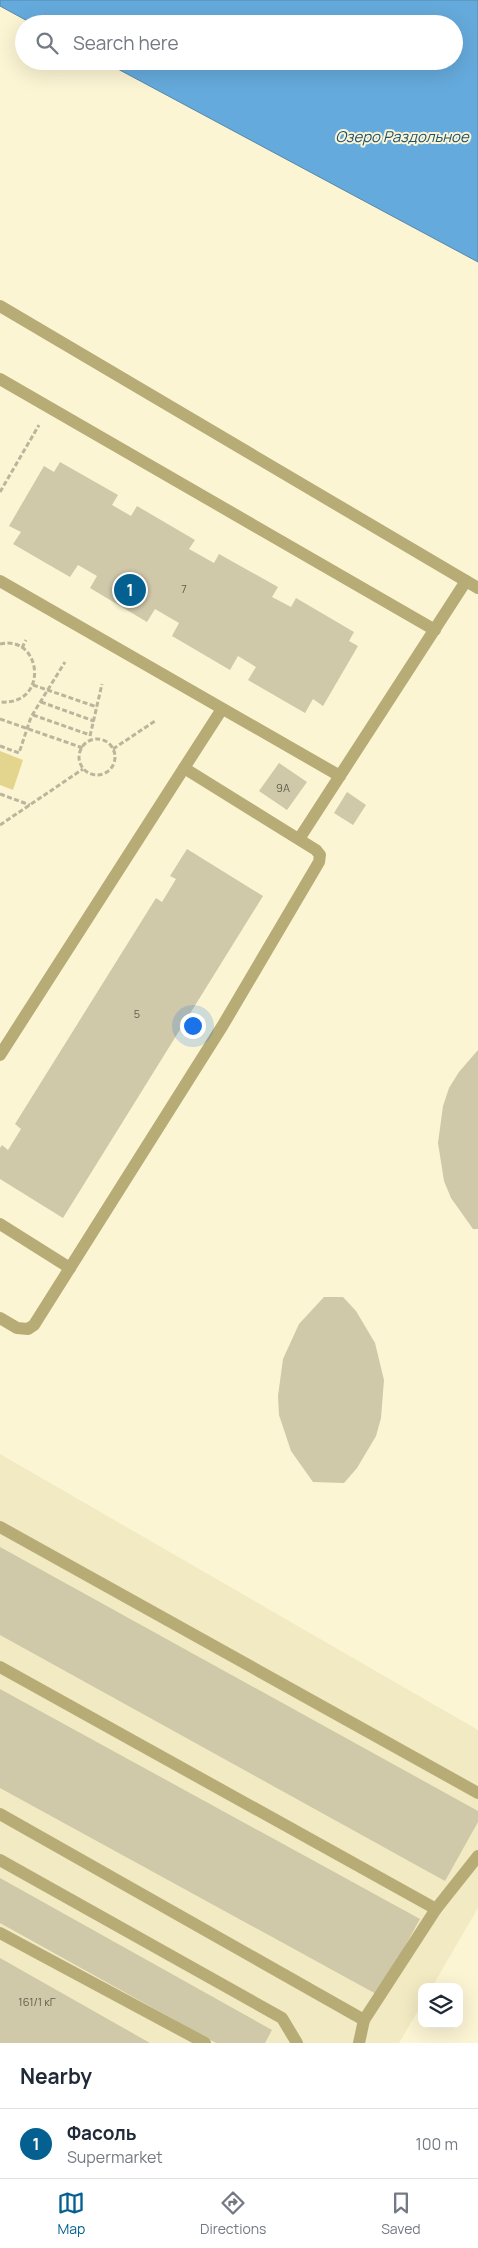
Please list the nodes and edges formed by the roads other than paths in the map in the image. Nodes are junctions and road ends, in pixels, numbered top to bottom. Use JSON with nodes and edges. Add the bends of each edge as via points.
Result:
{"nodes":[{"id":1,"x":0,"y":306,"type":"edge"},
{"id":2,"x":0,"y":379,"type":"edge"},
{"id":3,"x":0,"y":581,"type":"edge"},
{"id":4,"x":466,"y":581,"type":"junction"},
{"id":5,"x":478,"y":588,"type":"edge"},
{"id":6,"x":435,"y":630,"type":"junction"},
{"id":7,"x":222,"y":709,"type":"junction"},
{"id":8,"x":184,"y":768,"type":"junction"},
{"id":9,"x":340,"y":776,"type":"junction"},
{"id":10,"x":299,"y":839,"type":"junction"},
{"id":11,"x":0,"y":1055,"type":"edge"},
{"id":12,"x":0,"y":1224,"type":"edge"},
{"id":13,"x":70,"y":1268,"type":"junction"},
{"id":14,"x":0,"y":1318,"type":"edge"},
{"id":15,"x":0,"y":1527,"type":"edge"},
{"id":16,"x":0,"y":1667,"type":"edge"},
{"id":17,"x":478,"y":1793,"type":"edge"},
{"id":18,"x":0,"y":1814,"type":"edge"},
{"id":19,"x":478,"y":1856,"type":"edge"},
{"id":20,"x":0,"y":1860,"type":"edge"},
{"id":21,"x":436,"y":1908,"type":"junction"},
{"id":22,"x":0,"y":1933,"type":"edge"},
{"id":23,"x":364,"y":2020,"type":"junction"},
{"id":24,"x":205,"y":2043,"type":"edge"},
{"id":25,"x":296,"y":2043,"type":"edge"},
{"id":26,"x":359,"y":2043,"type":"edge"}],
"edges":[{"from":1,"to":4,"type":"lane"},
{"from":2,"to":6,"type":"lane"},
{"from":3,"to":7,"type":"lane"},
{"from":4,"to":5,"type":"lane"},
{"from":4,"to":6,"type":"lane"},
{"from":6,"to":9,"type":"lane"},
{"from":7,"to":8,"type":"lane"},
{"from":7,"to":9,"type":"lane"},
{"from":8,"to":10,"type":"lane"},
{"from":8,"to":11,"type":"lane"},
{"from":9,"to":10,"type":"lane"},
{"from":10,"to":13,"type":"lane","via":[[316,850],[320,855],[319,862],[223,1025]]},
{"from":12,"to":13,"type":"lane"},
{"from":13,"to":14,"type":"lane","via":[[28,1330]]},
{"from":15,"to":17,"type":"lane"},
{"from":16,"to":21,"type":"lane"},
{"from":18,"to":23,"type":"lane"},
{"from":19,"to":21,"type":"lane"},
{"from":20,"to":25,"type":"lane","via":[[282,2018]]},
{"from":21,"to":23,"type":"lane"},
{"from":22,"to":24,"type":"lane"},
{"from":23,"to":26,"type":"lane"}]}
